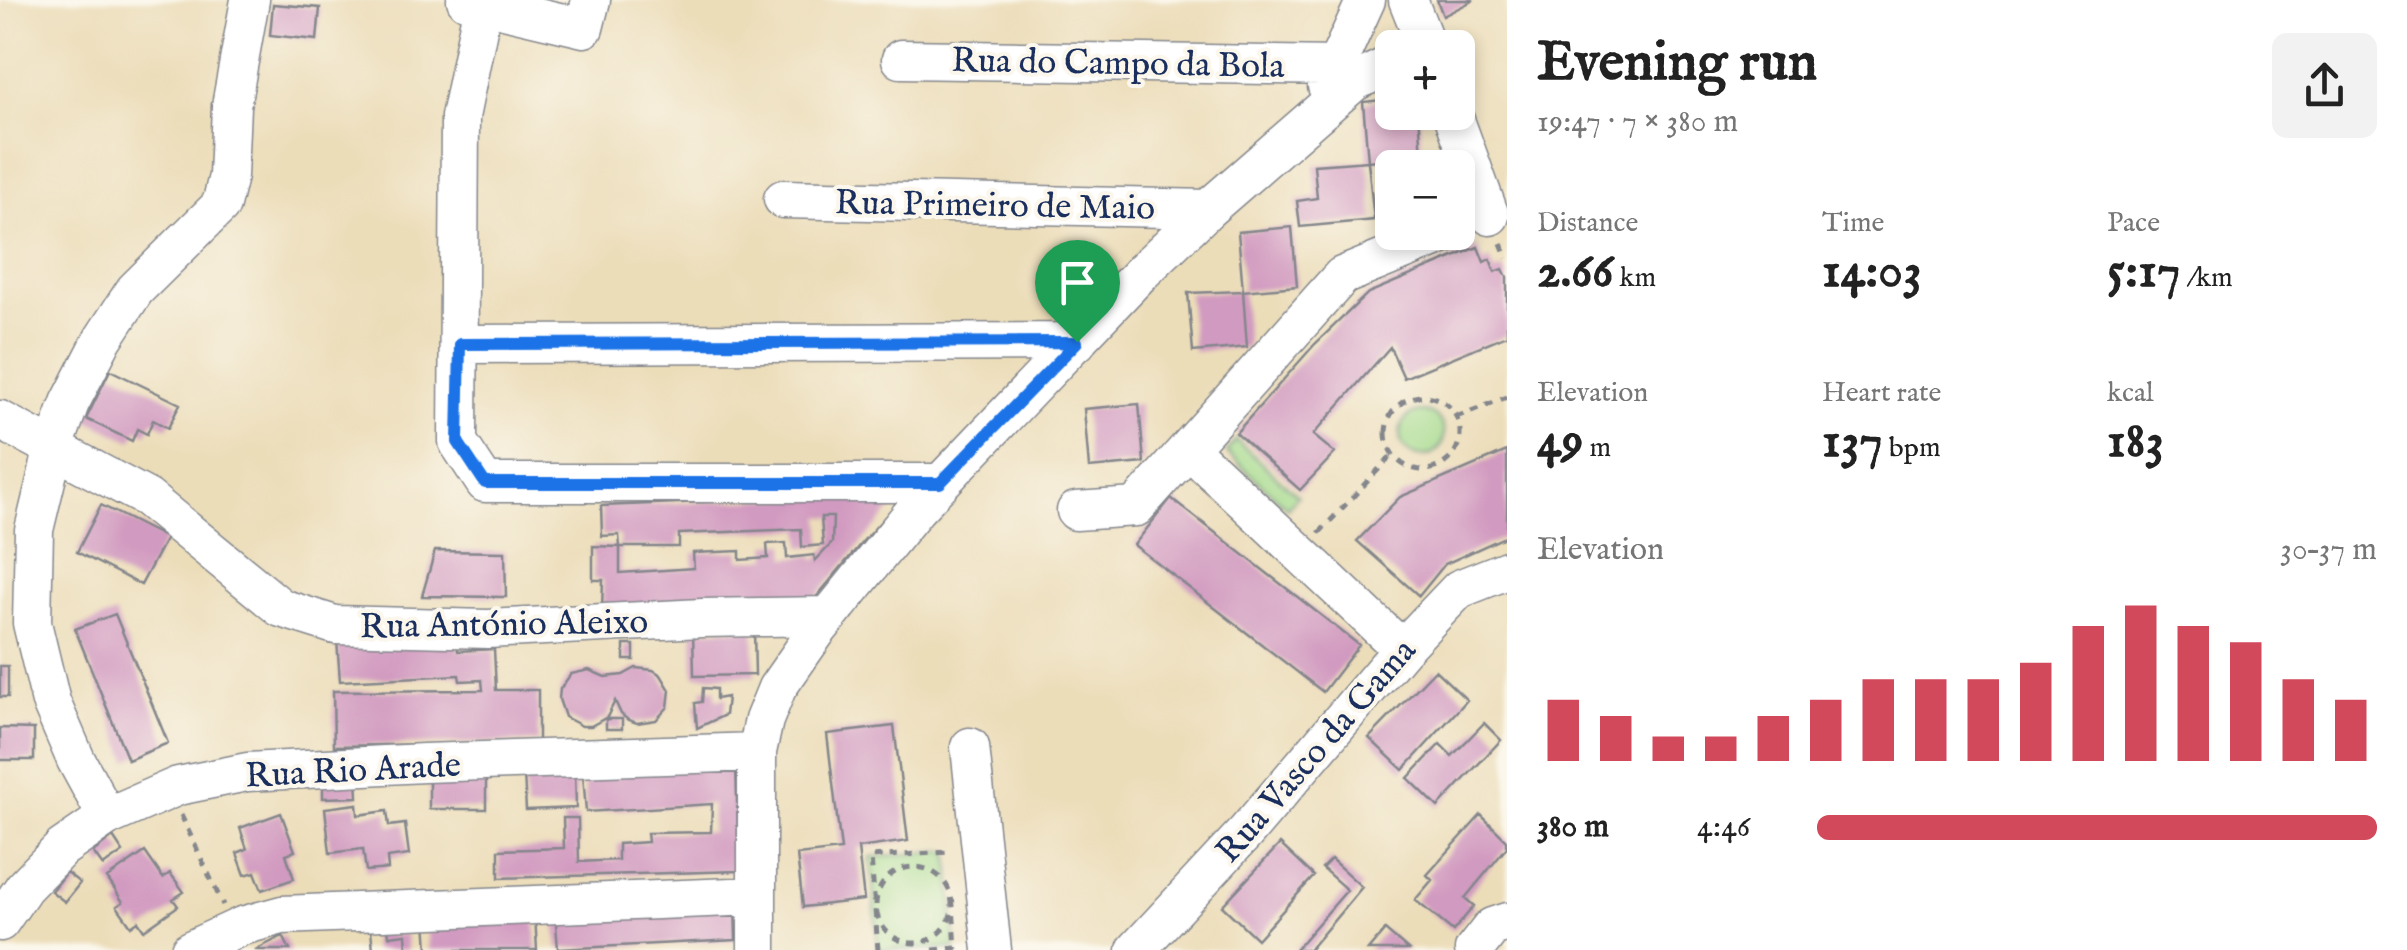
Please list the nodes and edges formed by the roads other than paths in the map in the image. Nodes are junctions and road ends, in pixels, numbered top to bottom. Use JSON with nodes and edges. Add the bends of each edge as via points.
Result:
{"nodes":[{"id":1,"x":250,"y":0,"type":"edge"},
{"id":2,"x":591,"y":0,"type":"edge"},
{"id":3,"x":1366,"y":0,"type":"edge"},
{"id":4,"x":1408,"y":0,"type":"edge"},
{"id":5,"x":474,"y":2,"type":"edge"},
{"id":6,"x":1420,"y":30,"type":"edge"},
{"id":7,"x":900,"y":59,"type":"dead end"},
{"id":8,"x":1336,"y":66,"type":"junction"},
{"id":9,"x":1375,"y":72,"type":"edge"},
{"id":10,"x":1315,"y":116,"type":"junction"},
{"id":11,"x":1458,"y":130,"type":"edge"},
{"id":12,"x":783,"y":199,"type":"dead end"},
{"id":13,"x":1208,"y":209,"type":"junction"},
{"id":14,"x":1485,"y":219,"type":"edge"},
{"id":15,"x":1406,"y":250,"type":"edge"},
{"id":16,"x":1077,"y":342,"type":"junction"},
{"id":17,"x":460,"y":344,"type":"junction"},
{"id":18,"x":0,"y":420,"type":"edge"},
{"id":19,"x":54,"y":447,"type":"junction"},
{"id":20,"x":1190,"y":449,"type":"junction"},
{"id":21,"x":940,"y":483,"type":"junction"},
{"id":22,"x":1076,"y":511,"type":"dead end"},
{"id":23,"x":1507,"y":570,"type":"edge"},
{"id":24,"x":829,"y":616,"type":"junction"},
{"id":25,"x":1402,"y":650,"type":"junction"},
{"id":26,"x":970,"y":747,"type":"dead end"},
{"id":27,"x":757,"y":752,"type":"junction"},
{"id":28,"x":107,"y":818,"type":"junction"},
{"id":29,"x":757,"y":896,"type":"junction"},
{"id":30,"x":0,"y":922,"type":"edge"},
{"id":31,"x":1507,"y":922,"type":"edge"},
{"id":32,"x":190,"y":950,"type":"edge"},
{"id":33,"x":757,"y":950,"type":"edge"},
{"id":34,"x":992,"y":950,"type":"edge"},
{"id":35,"x":1136,"y":950,"type":"edge"},
{"id":36,"x":1474,"y":950,"type":"edge"}],
"edges":[{"from":1,"to":19,"type":"street","via":[[221,205],[136,290],[103,338]]},
{"from":2,"to":5,"type":"street","via":[[584,28]]},
{"from":3,"to":8,"type":"street"},
{"from":4,"to":6,"type":"street"},
{"from":5,"to":17,"type":"street","via":[[460,117]]},
{"from":7,"to":8,"type":"street","name":"Rua do Campo da Bola"},
{"from":8,"to":10,"type":"street"},
{"from":9,"to":10,"type":"street"},
{"from":10,"to":13,"type":"street"},
{"from":11,"to":14,"type":"street"},
{"from":12,"to":13,"type":"street","name":"Rua Primeiro de Maio"},
{"from":13,"to":16,"type":"street"},
{"from":15,"to":20,"type":"street","via":[[1342,276]]},
{"from":16,"to":17,"type":"street"},
{"from":16,"to":21,"type":"street"},
{"from":17,"to":21,"type":"street","via":[[458,442],[485,483]]},
{"from":18,"to":19,"type":"street","name":"Rua António Aleixo"},
{"from":19,"to":24,"type":"street","name":"Rua António Aleixo","via":[[147,498],[280,608],[335,625],[488,629]]},
{"from":19,"to":28,"type":"street","via":[[34,530],[32,624],[51,702]]},
{"from":20,"to":22,"type":"street","via":[[1136,507]]},
{"from":20,"to":25,"type":"street"},
{"from":21,"to":24,"type":"street"},
{"from":23,"to":25,"type":"street","name":"Rua Vasco da Gama","via":[[1459,590]]},
{"from":24,"to":27,"type":"street","via":[[777,688]]},
{"from":25,"to":35,"type":"street","name":"Rua Vasco da Gama"},
{"from":26,"to":34,"type":"street"},
{"from":27,"to":28,"type":"street","name":"Rua Rio Arade","via":[[247,772],[169,790]]},
{"from":27,"to":29,"type":"street"},
{"from":28,"to":30,"type":"street","name":"Rua Rio Arade","via":[[62,848]]},
{"from":29,"to":32,"type":"street","via":[[282,915]]},
{"from":29,"to":33,"type":"street"},
{"from":31,"to":36,"type":"street","via":[[1492,927]]}]}
